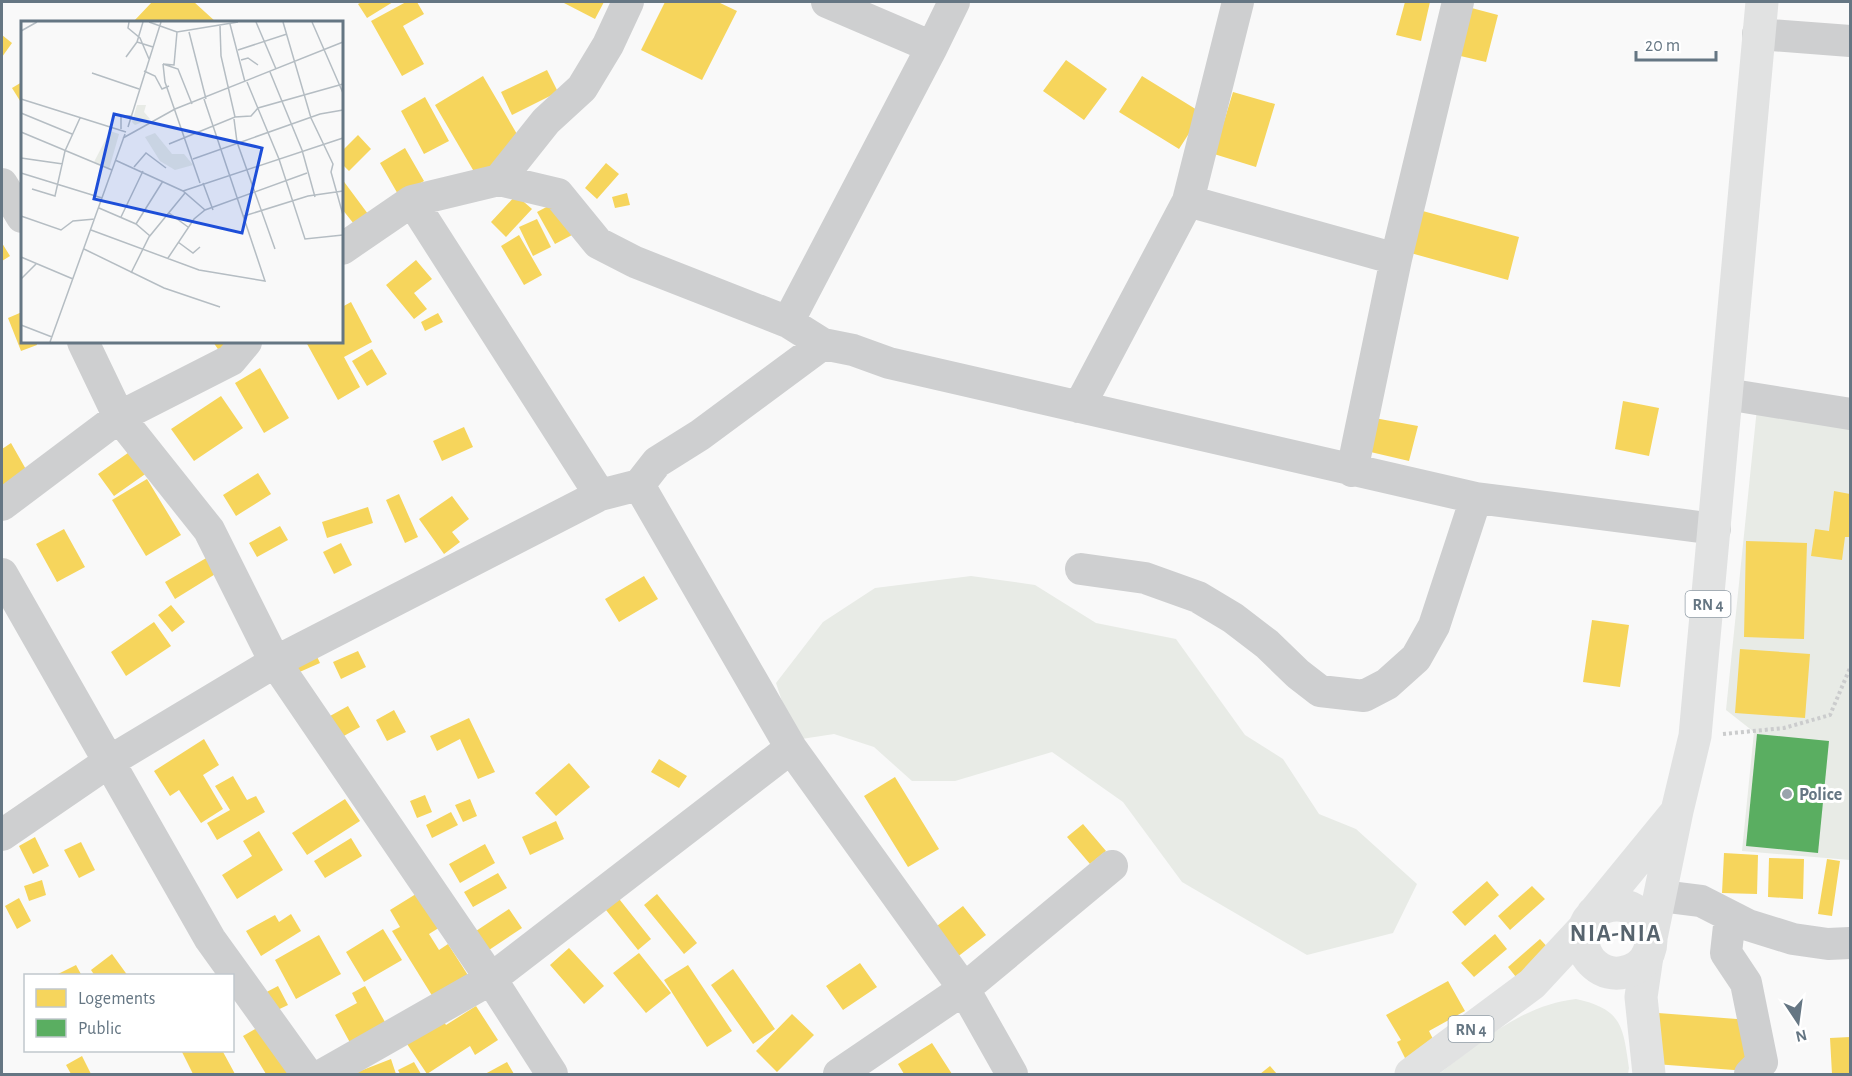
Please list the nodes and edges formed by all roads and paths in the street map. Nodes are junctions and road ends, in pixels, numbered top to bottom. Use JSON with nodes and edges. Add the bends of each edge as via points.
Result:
{"nodes":[{"id":1,"x":628,"y":2,"type":"edge"},
{"id":2,"x":827,"y":2,"type":"edge"},
{"id":3,"x":954,"y":2,"type":"edge"},
{"id":4,"x":1238,"y":2,"type":"edge"},
{"id":5,"x":1458,"y":2,"type":"edge"},
{"id":6,"x":1762,"y":2,"type":"edge"},
{"id":7,"x":1758,"y":34,"type":"junction"},
{"id":8,"x":1851,"y":41,"type":"edge"},
{"id":9,"x":932,"y":48,"type":"junction"},
{"id":10,"x":499,"y":180,"type":"junction"},
{"id":11,"x":2,"y":184,"type":"edge"},
{"id":12,"x":412,"y":201,"type":"junction"},
{"id":13,"x":1188,"y":201,"type":"junction"},
{"id":14,"x":15,"y":219,"type":"edge"},
{"id":15,"x":344,"y":248,"type":"edge"},
{"id":16,"x":1396,"y":259,"type":"junction"},
{"id":17,"x":788,"y":322,"type":"junction"},
{"id":18,"x":84,"y":344,"type":"edge"},
{"id":19,"x":244,"y":344,"type":"edge"},
{"id":20,"x":823,"y":344,"type":"junction"},
{"id":21,"x":1726,"y":394,"type":"junction"},
{"id":22,"x":1079,"y":407,"type":"junction"},
{"id":23,"x":1851,"y":414,"type":"edge"},
{"id":24,"x":119,"y":417,"type":"junction"},
{"id":25,"x":1352,"y":471,"type":"junction"},
{"id":26,"x":639,"y":485,"type":"junction"},
{"id":27,"x":600,"y":495,"type":"junction"},
{"id":28,"x":1476,"y":498,"type":"junction"},
{"id":29,"x":2,"y":505,"type":"edge"},
{"id":30,"x":1715,"y":529,"type":"junction"},
{"id":31,"x":1082,"y":569,"type":"dead end"},
{"id":32,"x":2,"y":574,"type":"edge"},
{"id":33,"x":276,"y":662,"type":"junction"},
{"id":34,"x":1851,"y":668,"type":"edge"},
{"id":35,"x":1695,"y":736,"type":"junction"},
{"id":36,"x":791,"y":748,"type":"junction"},
{"id":37,"x":110,"y":761,"type":"junction"},
{"id":38,"x":1677,"y":811,"type":"junction"},
{"id":39,"x":2,"y":835,"type":"edge"},
{"id":40,"x":1112,"y":866,"type":"dead end"},
{"id":41,"x":1661,"y":896,"type":"junction"},
{"id":42,"x":1730,"y":917,"type":"junction"},
{"id":43,"x":1589,"y":920,"type":"junction"},
{"id":44,"x":1851,"y":943,"type":"edge"},
{"id":45,"x":1649,"y":947,"type":"junction"},
{"id":46,"x":1602,"y":970,"type":"junction"},
{"id":47,"x":491,"y":979,"type":"junction"},
{"id":48,"x":1532,"y":984,"type":"junction"},
{"id":49,"x":964,"y":989,"type":"junction"},
{"id":50,"x":1641,"y":997,"type":"junction"},
{"id":51,"x":307,"y":1074,"type":"edge"},
{"id":52,"x":324,"y":1074,"type":"edge"},
{"id":53,"x":552,"y":1074,"type":"edge"},
{"id":54,"x":839,"y":1074,"type":"edge"},
{"id":55,"x":1012,"y":1074,"type":"edge"},
{"id":56,"x":1410,"y":1074,"type":"edge"},
{"id":57,"x":1648,"y":1074,"type":"edge"},
{"id":58,"x":1750,"y":1074,"type":"edge"}],
"edges":[{"from":1,"to":10,"type":"street","via":[[582,88],[546,121]]},
{"from":2,"to":9,"type":"street"},
{"from":3,"to":9,"type":"street"},
{"from":4,"to":13,"type":"street"},
{"from":5,"to":16,"type":"street"},
{"from":6,"to":7,"type":"main road","number":"RN 4"},
{"from":7,"to":8,"type":"street"},
{"from":7,"to":21,"type":"main road","number":"RN 4"},
{"from":9,"to":17,"type":"street"},
{"from":10,"to":12,"type":"street"},
{"from":10,"to":17,"type":"street","via":[[558,194],[598,243],[635,262]]},
{"from":11,"to":14,"type":"street"},
{"from":12,"to":15,"type":"street"},
{"from":12,"to":27,"type":"street"},
{"from":13,"to":16,"type":"street"},
{"from":13,"to":22,"type":"street"},
{"from":16,"to":25,"type":"street"},
{"from":17,"to":20,"type":"street"},
{"from":18,"to":24,"type":"street"},
{"from":19,"to":24,"type":"street","via":[[231,360]]},
{"from":20,"to":22,"type":"street"},
{"from":20,"to":26,"type":"street","via":[[657,462]]},
{"from":21,"to":23,"type":"street"},
{"from":21,"to":30,"type":"main road","number":"RN 4"},
{"from":22,"to":25,"type":"street"},
{"from":24,"to":29,"type":"street"},
{"from":24,"to":33,"type":"street","via":[[209,530]]},
{"from":25,"to":28,"type":"street"},
{"from":26,"to":27,"type":"street"},
{"from":26,"to":36,"type":"street"},
{"from":27,"to":33,"type":"street"},
{"from":28,"to":30,"type":"street"},
{"from":28,"to":31,"type":"street","via":[[1434,626],[1416,658],[1387,684],[1364,696],[1320,691],[1267,644],[1198,597],[1145,578]]},
{"from":30,"to":35,"type":"main road","number":"RN 4"},
{"from":32,"to":37,"type":"street"},
{"from":33,"to":37,"type":"street"},
{"from":33,"to":47,"type":"street"},
{"from":34,"to":35,"type":"path","via":[[1830,714],[1784,728]]},
{"from":35,"to":38,"type":"main road","number":"RN 4"},
{"from":36,"to":47,"type":"street"},
{"from":36,"to":49,"type":"street"},
{"from":37,"to":39,"type":"street"},
{"from":37,"to":51,"type":"street","via":[[210,939]]},
{"from":38,"to":41,"type":"main road","number":"RN 4"},
{"from":38,"to":43,"type":"main road","number":"RN 4"},
{"from":40,"to":49,"type":"street"},
{"from":41,"to":42,"type":"street","via":[[1701,901]]},
{"from":41,"to":45,"type":"main road","number":"RN 4"},
{"from":42,"to":44,"type":"street","via":[[1793,939]]},
{"from":42,"to":58,"type":"street","via":[[1726,952],[1746,983],[1762,1062]]},
{"from":43,"to":45,"type":"main road","via":[[1611,905],[1630,907],[1650,928]]},
{"from":43,"to":46,"type":"main road","via":[[1582,938],[1583,949],[1589,961]]},
{"from":43,"to":48,"type":"main road","number":"RN 4"},
{"from":45,"to":46,"type":"main road","via":[[1633,969],[1614,974]]},
{"from":45,"to":50,"type":"main road"},
{"from":46,"to":48,"type":"main road","number":"RN 4"},
{"from":46,"to":50,"type":"main road"},
{"from":47,"to":52,"type":"street"},
{"from":47,"to":53,"type":"street"},
{"from":48,"to":56,"type":"main road","number":"RN 4"},
{"from":49,"to":54,"type":"street"},
{"from":49,"to":55,"type":"street"},
{"from":50,"to":57,"type":"main road"}]}
